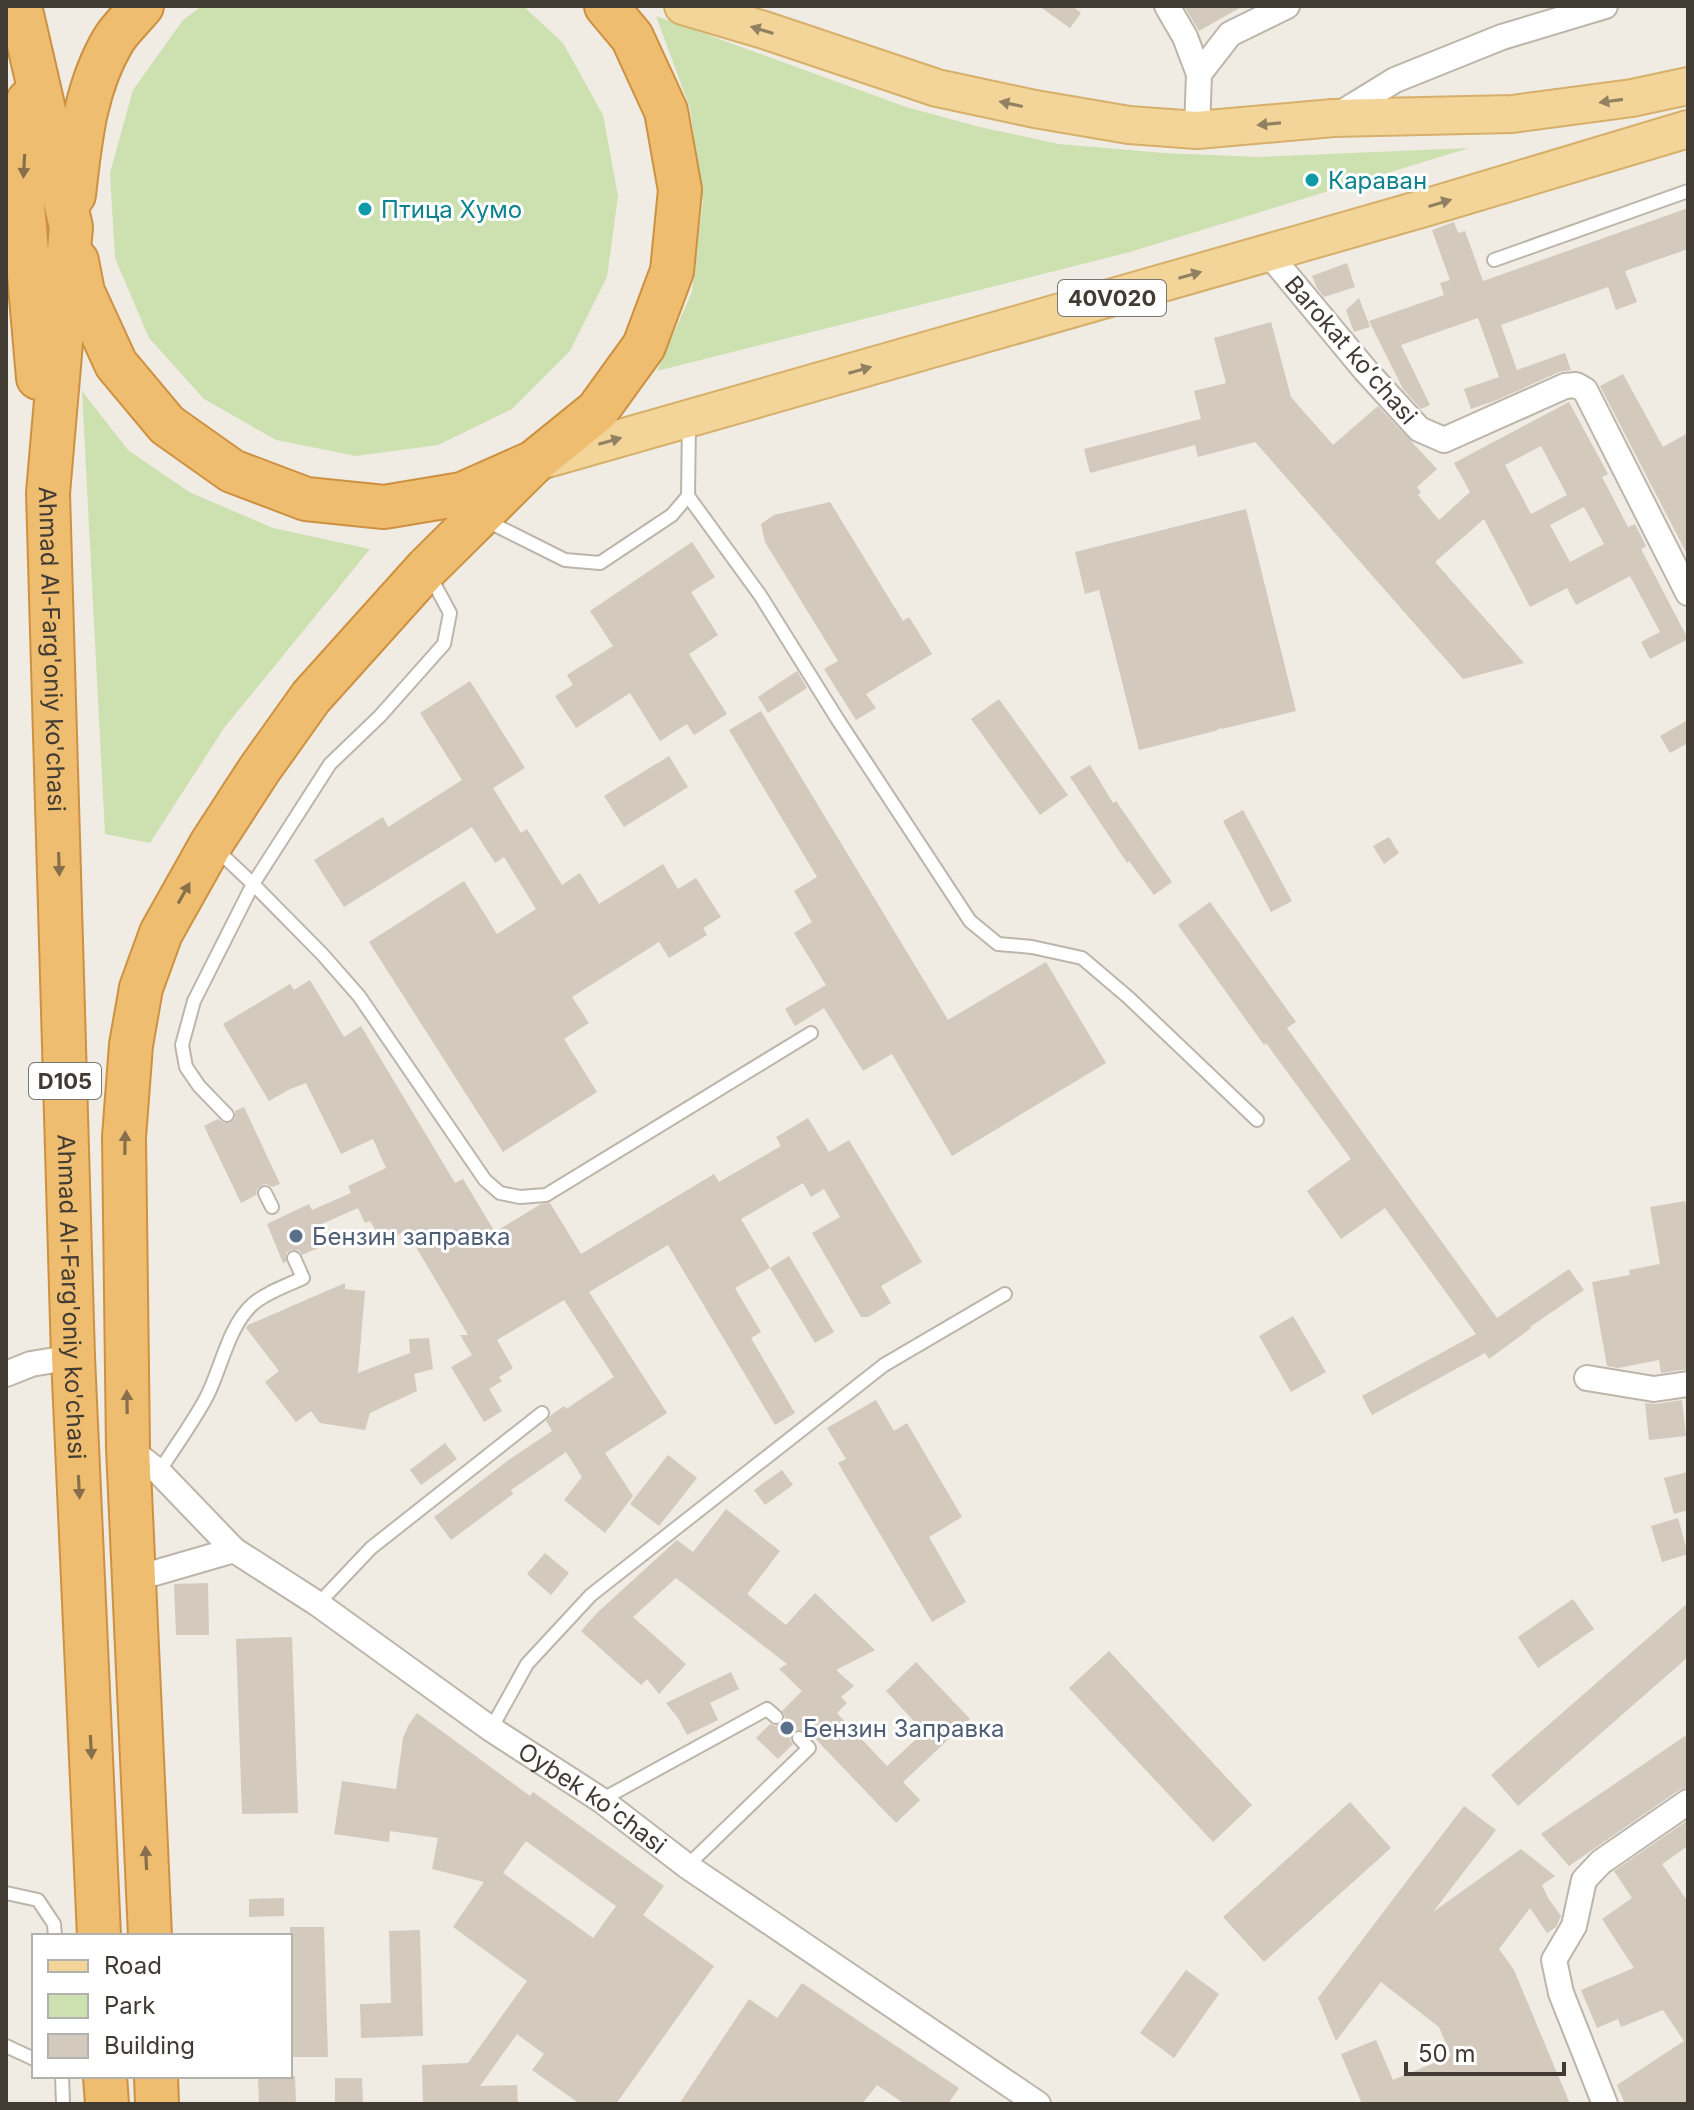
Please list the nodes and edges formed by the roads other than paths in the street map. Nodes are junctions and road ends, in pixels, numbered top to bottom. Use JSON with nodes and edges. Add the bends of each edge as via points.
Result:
{"nodes":[{"id":1,"x":20,"y":6,"type":"edge"},
{"id":2,"x":142,"y":6,"type":"edge"},
{"id":3,"x":606,"y":6,"type":"edge"},
{"id":4,"x":683,"y":6,"type":"edge"},
{"id":5,"x":1167,"y":6,"type":"edge"},
{"id":6,"x":1287,"y":6,"type":"edge"},
{"id":7,"x":1605,"y":6,"type":"edge"},
{"id":8,"x":31,"y":60,"type":"junction"},
{"id":9,"x":1199,"y":74,"type":"junction"},
{"id":10,"x":1688,"y":86,"type":"edge"},
{"id":11,"x":1333,"y":118,"type":"junction"},
{"id":12,"x":1688,"y":129,"type":"edge"},
{"id":13,"x":1197,"y":130,"type":"junction"},
{"id":14,"x":1688,"y":191,"type":"edge"},
{"id":15,"x":71,"y":227,"type":"junction"},
{"id":16,"x":1268,"y":253,"type":"junction"},
{"id":17,"x":1494,"y":260,"type":"dead end"},
{"id":18,"x":689,"y":419,"type":"junction"},
{"id":19,"x":534,"y":462,"type":"junction"},
{"id":20,"x":48,"y":493,"type":"junction"},
{"id":21,"x":688,"y":496,"type":"junction"},
{"id":22,"x":479,"y":517,"type":"junction"},
{"id":23,"x":427,"y":568,"type":"junction"},
{"id":24,"x":1688,"y":593,"type":"edge"},
{"id":25,"x":211,"y":844,"type":"junction"},
{"id":26,"x":253,"y":884,"type":"junction"},
{"id":27,"x":811,"y":1033,"type":"dead end"},
{"id":28,"x":227,"y":1115,"type":"dead end"},
{"id":29,"x":1257,"y":1120,"type":"dead end"},
{"id":30,"x":265,"y":1193,"type":"dead end"},
{"id":31,"x":272,"y":1207,"type":"dead end"},
{"id":32,"x":294,"y":1258,"type":"dead end"},
{"id":33,"x":1005,"y":1294,"type":"dead end"},
{"id":34,"x":73,"y":1357,"type":"junction"},
{"id":35,"x":6,"y":1374,"type":"edge"},
{"id":36,"x":1587,"y":1378,"type":"dead end"},
{"id":37,"x":1688,"y":1384,"type":"edge"},
{"id":38,"x":542,"y":1413,"type":"dead end"},
{"id":39,"x":143,"y":1460,"type":"junction"},
{"id":40,"x":234,"y":1550,"type":"junction"},
{"id":41,"x":134,"y":1579,"type":"junction"},
{"id":42,"x":318,"y":1604,"type":"junction"},
{"id":43,"x":776,"y":1717,"type":"dead end"},
{"id":44,"x":491,"y":1729,"type":"junction"},
{"id":45,"x":799,"y":1738,"type":"dead end"},
{"id":46,"x":601,"y":1800,"type":"junction"},
{"id":47,"x":1688,"y":1802,"type":"edge"},
{"id":48,"x":687,"y":1866,"type":"junction"},
{"id":49,"x":6,"y":1893,"type":"edge"},
{"id":50,"x":55,"y":1934,"type":"edge"},
{"id":51,"x":99,"y":1934,"type":"edge"},
{"id":52,"x":150,"y":1934,"type":"edge"},
{"id":53,"x":6,"y":2046,"type":"edge"},
{"id":54,"x":32,"y":2058,"type":"edge"},
{"id":55,"x":62,"y":2078,"type":"edge"},
{"id":56,"x":105,"y":2078,"type":"edge"},
{"id":57,"x":156,"y":2078,"type":"edge"},
{"id":58,"x":63,"y":2104,"type":"edge"},
{"id":59,"x":107,"y":2104,"type":"edge"},
{"id":60,"x":157,"y":2104,"type":"edge"},
{"id":61,"x":1038,"y":2104,"type":"edge"},
{"id":62,"x":1605,"y":2104,"type":"edge"}],
"edges":[{"from":1,"to":8,"type":"highway","number":"D105"},
{"from":2,"to":15,"type":"highway","name":"Ahmad Al-Farg'oniy ko'chasi","via":[[115,38],[95,77],[82,122]]},
{"from":3,"to":19,"type":"highway","via":[[632,37],[666,111],[680,190],[672,271],[644,346],[597,411]]},
{"from":13,"to":4,"type":"main road","one_way":true,"via":[[1129,125],[937,88]]},
{"from":5,"to":9,"type":"street"},
{"from":6,"to":9,"type":"street","via":[[1230,34]]},
{"from":7,"to":11,"type":"street","via":[[1502,37],[1395,80]]},
{"from":8,"to":15,"type":"highway","number":"D105"},
{"from":8,"to":20,"type":"highway","one_way":true,"via":[[23,205]]},
{"from":9,"to":13,"type":"street"},
{"from":10,"to":11,"type":"main road","one_way":true,"via":[[1512,114]]},
{"from":11,"to":13,"type":"main road","one_way":true},
{"from":16,"to":12,"type":"main road","number":"40V020","one_way":true},
{"from":14,"to":17,"type":"lane"},
{"from":15,"to":19,"type":"highway","via":[[83,292],[116,364],[167,425],[232,471],[306,499],[384,507],[462,494]]},
{"from":15,"to":20,"type":"highway","name":"Ahmad Al-Farg'oniy ko'chasi","number":"D105"},
{"from":18,"to":16,"type":"main road","number":"40V020","one_way":true},
{"from":16,"to":24,"type":"street","name":"Barokat koʻchasi","via":[[1419,429],[1444,440],[1565,386],[1585,390]]},
{"from":19,"to":18,"type":"main road","number":"40V020","one_way":true},
{"from":18,"to":21,"type":"lane"},
{"from":19,"to":22,"type":"highway","number":"D105"},
{"from":20,"to":34,"type":"highway","name":"Ahmad Al-Farg'oniy ko'chasi","number":"D105","one_way":true},
{"from":21,"to":22,"type":"lane","via":[[672,515],[600,563],[565,560]]},
{"from":21,"to":29,"type":"lane","via":[[760,595],[970,921],[998,944],[1082,958]]},
{"from":22,"to":23,"type":"highway","number":"D105"},
{"from":23,"to":25,"type":"highway","number":"D105","via":[[311,697]]},
{"from":23,"to":26,"type":"lane","via":[[450,613],[444,644],[330,764]]},
{"from":25,"to":26,"type":"lane"},
{"from":39,"to":25,"type":"highway","number":"D105","one_way":true,"via":[[124,1137],[131,1045],[141,988],[161,933]]},
{"from":26,"to":27,"type":"lane","via":[[359,996],[485,1180],[500,1193],[546,1195]]},
{"from":26,"to":28,"type":"lane","via":[[194,1001],[182,1045],[186,1067]]},
{"from":30,"to":31,"type":"lane"},
{"from":32,"to":39,"type":"lane","via":[[303,1278],[252,1305],[227,1345],[206,1398]]},
{"from":33,"to":44,"type":"lane","via":[[884,1365],[591,1595],[527,1664]]},
{"from":34,"to":35,"type":"street"},
{"from":34,"to":51,"type":"highway","name":"Ahmad Al-Farg'oniy ko'chasi","number":"D105","one_way":true},
{"from":36,"to":37,"type":"street","via":[[1654,1389]]},
{"from":38,"to":42,"type":"lane","via":[[371,1548]]},
{"from":39,"to":40,"type":"street","name":"Oybek ko'chasi"},
{"from":39,"to":41,"type":"highway","number":"D105"},
{"from":40,"to":41,"type":"street"},
{"from":40,"to":42,"type":"street","name":"Oybek ko'chasi"},
{"from":52,"to":41,"type":"highway","number":"D105","one_way":true},
{"from":42,"to":44,"type":"street","name":"Oybek ko'chasi"},
{"from":43,"to":46,"type":"lane","via":[[767,1709]]},
{"from":44,"to":46,"type":"street","name":"Oybek ko'chasi"},
{"from":45,"to":48,"type":"lane","via":[[809,1748]]},
{"from":46,"to":48,"type":"street","name":"Oybek ko'chasi"},
{"from":47,"to":62,"type":"street","via":[[1601,1862],[1584,1880],[1574,1926],[1554,1960],[1561,1993]]},
{"from":48,"to":61,"type":"street","name":"Oybek ko'chasi"},
{"from":49,"to":50,"type":"lane","via":[[38,1900]]},
{"from":53,"to":54,"type":"lane"},
{"from":55,"to":58,"type":"lane"},
{"from":56,"to":59,"type":"highway"},
{"from":57,"to":60,"type":"highway"}]}
